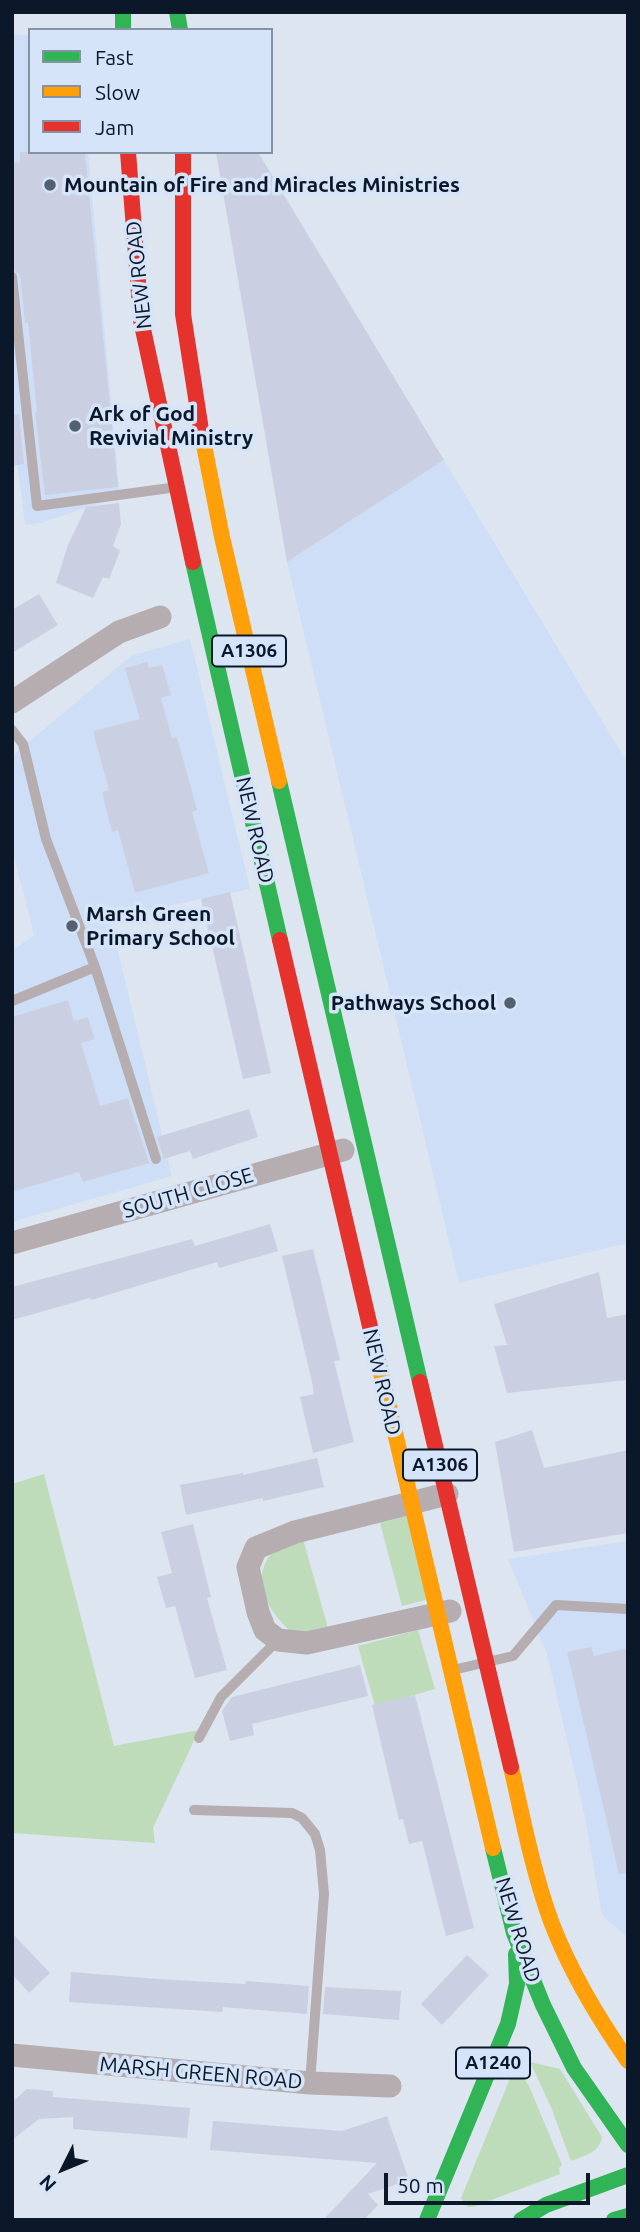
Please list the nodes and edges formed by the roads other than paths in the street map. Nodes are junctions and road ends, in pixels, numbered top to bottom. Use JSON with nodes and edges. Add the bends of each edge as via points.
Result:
{"nodes":[{"id":1,"x":128,"y":154,"type":"edge"},
{"id":2,"x":183,"y":154,"type":"edge"},
{"id":3,"x":12,"y":276,"type":"edge"},
{"id":4,"x":176,"y":488,"type":"junction"},
{"id":5,"x":160,"y":617,"type":"dead end"},
{"id":6,"x":12,"y":702,"type":"edge"},
{"id":7,"x":12,"y":730,"type":"edge"},
{"id":8,"x":96,"y":967,"type":"junction"},
{"id":9,"x":12,"y":1001,"type":"edge"},
{"id":10,"x":364,"y":1144,"type":"junction"},
{"id":11,"x":329,"y":1154,"type":"junction"},
{"id":12,"x":156,"y":1159,"type":"dead end"},
{"id":13,"x":12,"y":1243,"type":"edge"},
{"id":14,"x":447,"y":1493,"type":"junction"},
{"id":15,"x":410,"y":1502,"type":"junction"},
{"id":16,"x":474,"y":1606,"type":"junction"},
{"id":17,"x":628,"y":1609,"type":"edge"},
{"id":18,"x":436,"y":1614,"type":"junction"},
{"id":19,"x":278,"y":1640,"type":"junction"},
{"id":20,"x":487,"y":1662,"type":"junction"},
{"id":21,"x":451,"y":1671,"type":"junction"},
{"id":22,"x":200,"y":1738,"type":"dead end"},
{"id":23,"x":194,"y":1810,"type":"dead end"},
{"id":24,"x":514,"y":1933,"type":"junction"},
{"id":25,"x":12,"y":2055,"type":"edge"},
{"id":26,"x":628,"y":2062,"type":"edge"},
{"id":27,"x":310,"y":2083,"type":"junction"},
{"id":28,"x":390,"y":2086,"type":"dead end"},
{"id":29,"x":628,"y":2145,"type":"edge"},
{"id":30,"x":628,"y":2175,"type":"edge"},
{"id":31,"x":628,"y":2216,"type":"edge"},
{"id":32,"x":427,"y":2220,"type":"edge"},
{"id":33,"x":521,"y":2220,"type":"edge"},
{"id":34,"x":614,"y":2220,"type":"edge"}],
"edges":[{"from":1,"to":4,"type":"main road","name":"NEW ROAD","number":"A1306","via":[[141,320]]},
{"from":2,"to":10,"type":"main road","name":"NEW ROAD","number":"A1306","via":[[183,314],[202,434]]},
{"from":3,"to":4,"type":"lane","via":[[37,506]]},
{"from":4,"to":11,"type":"main road","name":"NEW ROAD","number":"A1306"},
{"from":5,"to":6,"type":"street","via":[[118,632]]},
{"from":7,"to":8,"type":"lane","via":[[23,744],[46,839]]},
{"from":8,"to":9,"type":"lane"},
{"from":8,"to":12,"type":"lane"},
{"from":10,"to":11,"type":"street","name":"SOUTH CLOSE"},
{"from":10,"to":14,"type":"main road","name":"NEW ROAD","number":"A1306"},
{"from":11,"to":13,"type":"street","name":"SOUTH CLOSE"},
{"from":11,"to":15,"type":"main road","name":"NEW ROAD","number":"A1306"},
{"from":14,"to":15,"type":"street"},
{"from":14,"to":16,"type":"main road","name":"NEW ROAD","number":"A1306"},
{"from":15,"to":18,"type":"main road","name":"NEW ROAD","number":"A1306"},
{"from":15,"to":19,"type":"street","via":[[295,1532],[256,1548],[248,1567],[258,1612],[265,1630]]},
{"from":16,"to":18,"type":"street"},
{"from":16,"to":20,"type":"main road","name":"NEW ROAD","number":"A1306"},
{"from":17,"to":20,"type":"lane","via":[[556,1605],[513,1656]]},
{"from":18,"to":19,"type":"street","via":[[307,1643]]},
{"from":18,"to":21,"type":"main road","name":"NEW ROAD","number":"A1306"},
{"from":19,"to":22,"type":"lane","via":[[220,1697]]},
{"from":20,"to":21,"type":"lane"},
{"from":20,"to":26,"type":"main road","name":"NEW ROAD","number":"A1306","via":[[544,1904],[575,1980]]},
{"from":21,"to":24,"type":"main road","name":"NEW ROAD","number":"A1306"},
{"from":23,"to":27,"type":"lane","via":[[292,1813],[315,1834],[324,1894]]},
{"from":24,"to":29,"type":"main road","name":"NEW ROAD","number":"A1306","via":[[574,2068]]},
{"from":24,"to":32,"type":"main road","number":"A1240","via":[[517,1983],[508,2024]]},
{"from":25,"to":27,"type":"street","name":"MARSH GREEN ROAD"},
{"from":27,"to":28,"type":"street","name":"MARSH GREEN ROAD"},
{"from":30,"to":33,"type":"main road"},
{"from":31,"to":34,"type":"main road"}]}
